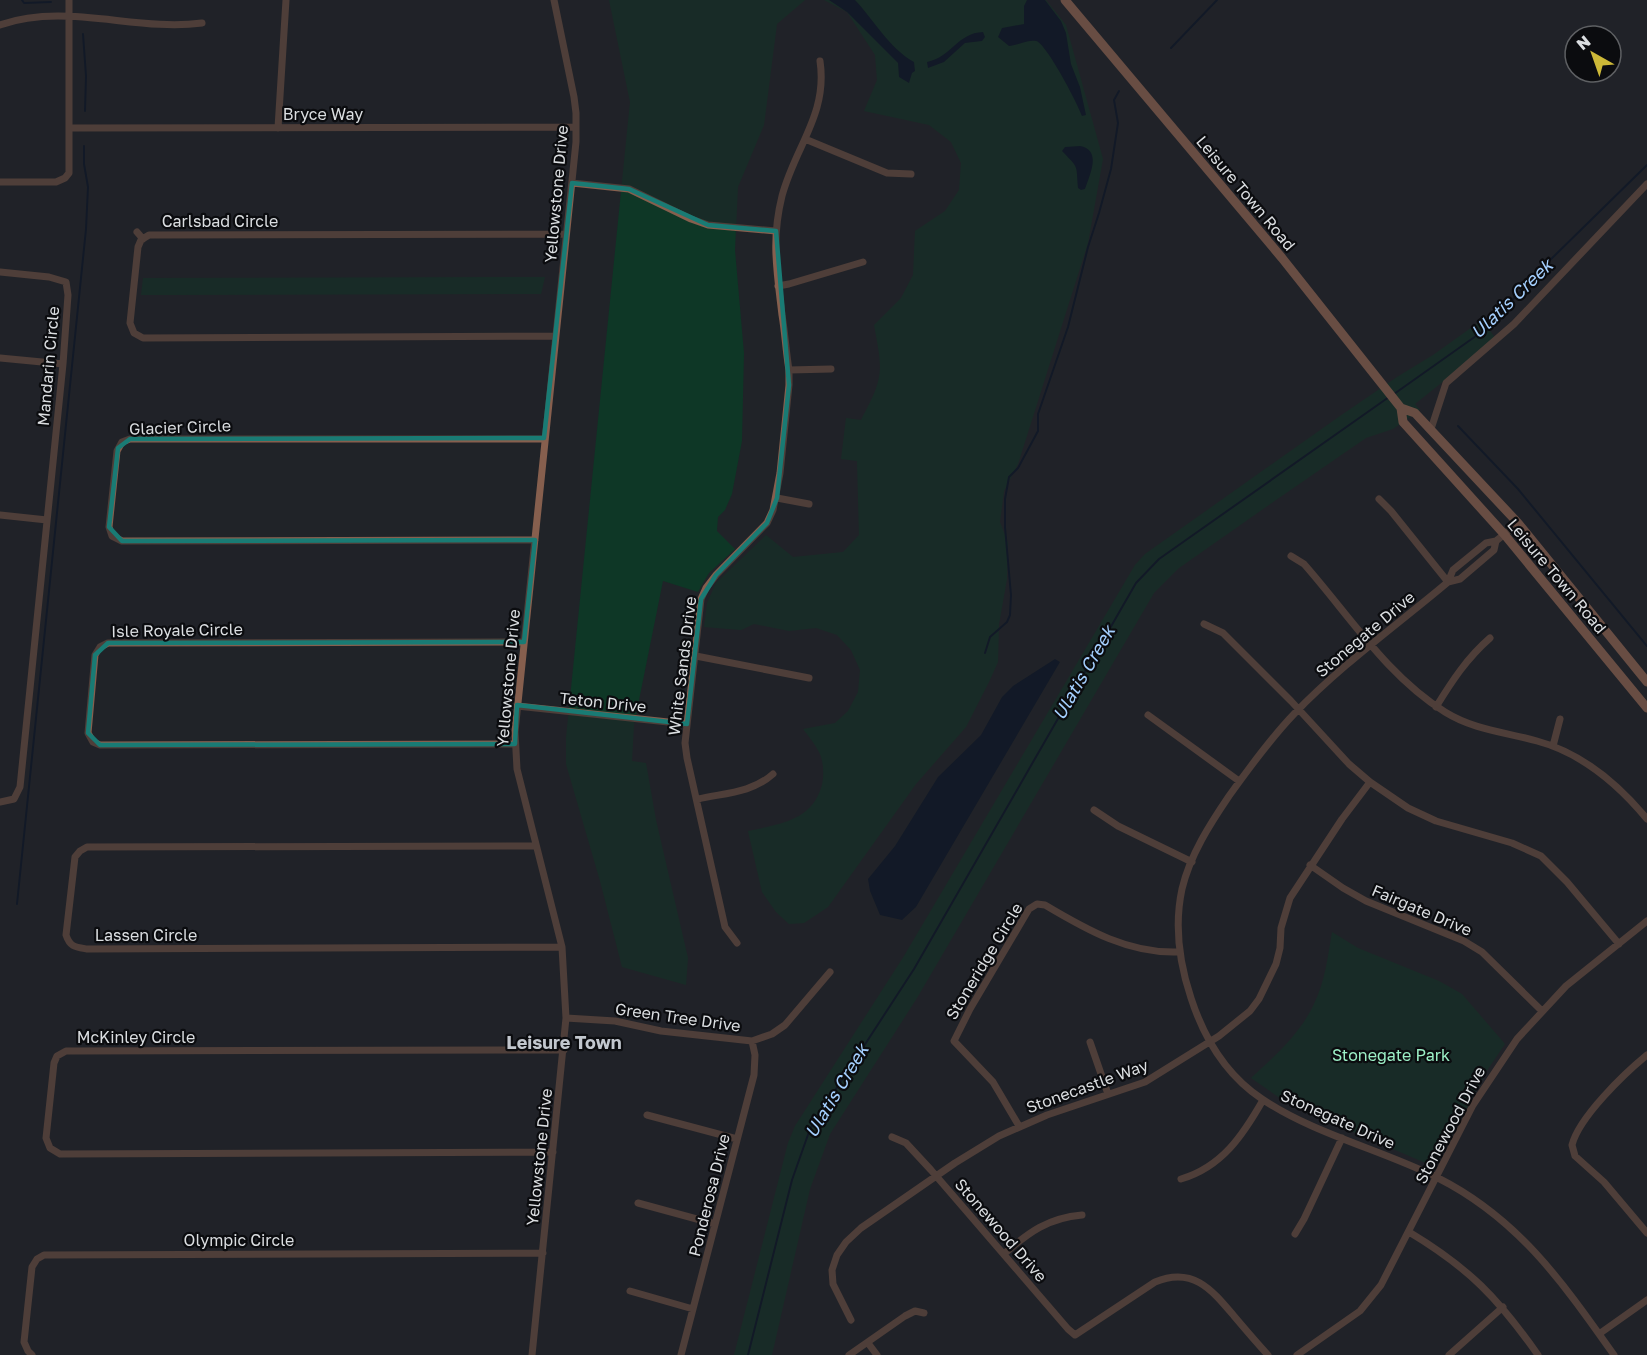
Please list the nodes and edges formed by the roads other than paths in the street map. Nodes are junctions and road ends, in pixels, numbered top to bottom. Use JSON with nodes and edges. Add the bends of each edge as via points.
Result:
{"nodes":[{"id":1,"x":69,"y":0,"type":"edge"},
{"id":2,"x":286,"y":0,"type":"edge"},
{"id":3,"x":554,"y":0,"type":"edge"},
{"id":4,"x":1065,"y":0,"type":"edge"},
{"id":5,"x":70,"y":17,"type":"junction"},
{"id":6,"x":202,"y":23,"type":"dead end"},
{"id":7,"x":0,"y":25,"type":"edge"},
{"id":8,"x":820,"y":61,"type":"dead end"},
{"id":9,"x":576,"y":127,"type":"junction"},
{"id":10,"x":70,"y":128,"type":"junction"},
{"id":11,"x":278,"y":128,"type":"junction"},
{"id":12,"x":805,"y":139,"type":"junction"},
{"id":13,"x":910,"y":174,"type":"dead end"},
{"id":14,"x":0,"y":182,"type":"edge"},
{"id":15,"x":572,"y":183,"type":"junction"},
{"id":16,"x":1647,"y":184,"type":"edge"},
{"id":17,"x":776,"y":231,"type":"junction"},
{"id":18,"x":137,"y":232,"type":"dead end"},
{"id":19,"x":566,"y":234,"type":"junction"},
{"id":20,"x":143,"y":239,"type":"junction"},
{"id":21,"x":863,"y":262,"type":"dead end"},
{"id":22,"x":0,"y":272,"type":"edge"},
{"id":23,"x":778,"y":286,"type":"junction"},
{"id":24,"x":133,"y":332,"type":"junction"},
{"id":25,"x":126,"y":336,"type":"dead end"},
{"id":26,"x":555,"y":336,"type":"junction"},
{"id":27,"x":0,"y":358,"type":"edge"},
{"id":28,"x":63,"y":364,"type":"junction"},
{"id":29,"x":831,"y":369,"type":"dead end"},
{"id":30,"x":789,"y":370,"type":"junction"},
{"id":31,"x":1401,"y":408,"type":"junction"},
{"id":32,"x":1431,"y":429,"type":"junction"},
{"id":33,"x":544,"y":439,"type":"junction"},
{"id":34,"x":777,"y":498,"type":"junction"},
{"id":35,"x":1379,"y":499,"type":"dead end"},
{"id":36,"x":809,"y":504,"type":"dead end"},
{"id":37,"x":0,"y":514,"type":"edge"},
{"id":38,"x":47,"y":520,"type":"junction"},
{"id":39,"x":1518,"y":523,"type":"junction"},
{"id":40,"x":1504,"y":534,"type":"junction"},
{"id":41,"x":112,"y":536,"type":"junction"},
{"id":42,"x":534,"y":540,"type":"junction"},
{"id":43,"x":106,"y":541,"type":"dead end"},
{"id":44,"x":1496,"y":541,"type":"junction"},
{"id":45,"x":1291,"y":556,"type":"dead end"},
{"id":46,"x":1448,"y":582,"type":"junction"},
{"id":47,"x":1204,"y":624,"type":"dead end"},
{"id":48,"x":1490,"y":638,"type":"dead end"},
{"id":49,"x":95,"y":640,"type":"dead end"},
{"id":50,"x":524,"y":642,"type":"junction"},
{"id":51,"x":1372,"y":645,"type":"junction"},
{"id":52,"x":100,"y":647,"type":"junction"},
{"id":53,"x":696,"y":656,"type":"junction"},
{"id":54,"x":809,"y":678,"type":"dead end"},
{"id":55,"x":1647,"y":682,"type":"edge"},
{"id":56,"x":517,"y":706,"type":"junction"},
{"id":57,"x":1436,"y":706,"type":"junction"},
{"id":58,"x":1647,"y":708,"type":"edge"},
{"id":59,"x":1299,"y":709,"type":"junction"},
{"id":60,"x":1148,"y":715,"type":"dead end"},
{"id":61,"x":1560,"y":719,"type":"dead end"},
{"id":62,"x":687,"y":724,"type":"junction"},
{"id":63,"x":90,"y":739,"type":"junction"},
{"id":64,"x":515,"y":744,"type":"junction"},
{"id":65,"x":83,"y":746,"type":"dead end"},
{"id":66,"x":1553,"y":746,"type":"junction"},
{"id":67,"x":773,"y":774,"type":"dead end"},
{"id":68,"x":1239,"y":781,"type":"junction"},
{"id":69,"x":1370,"y":782,"type":"junction"},
{"id":70,"x":698,"y":799,"type":"junction"},
{"id":71,"x":0,"y":802,"type":"edge"},
{"id":72,"x":1094,"y":810,"type":"dead end"},
{"id":73,"x":1647,"y":819,"type":"edge"},
{"id":74,"x":536,"y":846,"type":"junction"},
{"id":75,"x":1192,"y":862,"type":"junction"},
{"id":76,"x":1310,"y":865,"type":"junction"},
{"id":77,"x":1647,"y":921,"type":"edge"},
{"id":78,"x":69,"y":943,"type":"junction"},
{"id":79,"x":737,"y":943,"type":"dead end"},
{"id":80,"x":1618,"y":944,"type":"junction"},
{"id":81,"x":562,"y":947,"type":"junction"},
{"id":82,"x":62,"y":949,"type":"dead end"},
{"id":83,"x":1179,"y":952,"type":"junction"},
{"id":84,"x":830,"y":972,"type":"dead end"},
{"id":85,"x":1542,"y":1011,"type":"junction"},
{"id":86,"x":566,"y":1018,"type":"junction"},
{"id":87,"x":752,"y":1041,"type":"junction"},
{"id":88,"x":1090,"y":1042,"type":"dead end"},
{"id":89,"x":1209,"y":1043,"type":"junction"},
{"id":90,"x":564,"y":1050,"type":"junction"},
{"id":91,"x":1647,"y":1055,"type":"edge"},
{"id":92,"x":1108,"y":1094,"type":"junction"},
{"id":93,"x":1263,"y":1100,"type":"junction"},
{"id":94,"x":647,"y":1115,"type":"dead end"},
{"id":95,"x":1019,"y":1126,"type":"junction"},
{"id":96,"x":891,"y":1137,"type":"dead end"},
{"id":97,"x":1342,"y":1138,"type":"junction"},
{"id":98,"x":737,"y":1139,"type":"junction"},
{"id":99,"x":50,"y":1148,"type":"junction"},
{"id":100,"x":553,"y":1152,"type":"junction"},
{"id":101,"x":44,"y":1154,"type":"dead end"},
{"id":102,"x":937,"y":1177,"type":"junction"},
{"id":103,"x":1437,"y":1178,"type":"junction"},
{"id":104,"x":1181,"y":1179,"type":"dead end"},
{"id":105,"x":638,"y":1203,"type":"dead end"},
{"id":106,"x":1082,"y":1215,"type":"dead end"},
{"id":107,"x":715,"y":1224,"type":"junction"},
{"id":108,"x":1409,"y":1232,"type":"junction"},
{"id":109,"x":1647,"y":1233,"type":"edge"},
{"id":110,"x":1295,"y":1234,"type":"dead end"},
{"id":111,"x":543,"y":1253,"type":"junction"},
{"id":112,"x":1004,"y":1254,"type":"junction"},
{"id":113,"x":630,"y":1291,"type":"dead end"},
{"id":114,"x":1647,"y":1300,"type":"edge"},
{"id":115,"x":1503,"y":1307,"type":"junction"},
{"id":116,"x":693,"y":1309,"type":"junction"},
{"id":117,"x":924,"y":1313,"type":"dead end"},
{"id":118,"x":851,"y":1320,"type":"dead end"},
{"id":119,"x":1599,"y":1334,"type":"junction"},
{"id":120,"x":868,"y":1342,"type":"junction"},
{"id":121,"x":28,"y":1354,"type":"edge"},
{"id":122,"x":532,"y":1355,"type":"edge"},
{"id":123,"x":681,"y":1355,"type":"edge"},
{"id":124,"x":849,"y":1355,"type":"edge"},
{"id":125,"x":877,"y":1355,"type":"edge"},
{"id":126,"x":1268,"y":1355,"type":"edge"},
{"id":127,"x":1297,"y":1355,"type":"edge"},
{"id":128,"x":1449,"y":1355,"type":"edge"},
{"id":129,"x":1538,"y":1355,"type":"edge"},
{"id":130,"x":1614,"y":1355,"type":"edge"}],
"edges":[{"from":1,"to":5,"type":"street"},
{"from":2,"to":11,"type":"street"},
{"from":3,"to":9,"type":"street","name":"Yellowstone Drive","via":[[574,97]]},
{"from":4,"to":31,"type":"main road","name":"Leisure Town Road","via":[[1282,258]]},
{"from":5,"to":6,"type":"street"},
{"from":5,"to":7,"type":"street","via":[[22,19]]},
{"from":5,"to":10,"type":"street"},
{"from":8,"to":12,"type":"street","name":"White Sands Drive","via":[[821,95]]},
{"from":9,"to":11,"type":"street","name":"Bryce Way"},
{"from":9,"to":15,"type":"street","name":"Yellowstone Drive"},
{"from":10,"to":11,"type":"street","name":"Bryce Way"},
{"from":10,"to":14,"type":"street","via":[[70,170],[65,178],[56,182]]},
{"from":12,"to":13,"type":"street","via":[[887,173]]},
{"from":12,"to":17,"type":"street","name":"White Sands Drive","via":[[782,196]]},
{"from":15,"to":17,"type":"street","via":[[629,189],[708,225]]},
{"from":15,"to":19,"type":"street","name":"Yellowstone Drive"},
{"from":16,"to":32,"type":"street","via":[[1514,324],[1446,383]]},
{"from":17,"to":23,"type":"street","name":"White Sands Drive"},
{"from":18,"to":20,"type":"street"},
{"from":19,"to":20,"type":"street","name":"Carlsbad Circle","via":[[152,235]]},
{"from":19,"to":26,"type":"street","name":"Yellowstone Drive"},
{"from":20,"to":24,"type":"street","name":"Carlsbad Circle","via":[[138,247],[130,323]]},
{"from":21,"to":23,"type":"street"},
{"from":22,"to":28,"type":"street","name":"Mandarin Circle","via":[[66,282]]},
{"from":23,"to":30,"type":"street","name":"White Sands Drive"},
{"from":24,"to":25,"type":"street"},
{"from":24,"to":26,"type":"street","via":[[143,338]]},
{"from":26,"to":33,"type":"street","name":"Yellowstone Drive"},
{"from":27,"to":28,"type":"street"},
{"from":28,"to":38,"type":"street","name":"Mandarin Circle"},
{"from":29,"to":30,"type":"street"},
{"from":30,"to":34,"type":"street","name":"White Sands Drive"},
{"from":31,"to":32,"type":"main road","name":"Leisure Town Road","via":[[1415,413]]},
{"from":31,"to":40,"type":"main road","name":"Leisure Town Road","via":[[1403,422]]},
{"from":32,"to":39,"type":"main road","name":"Leisure Town Road"},
{"from":33,"to":41,"type":"street","name":"Glacier Circle","via":[[119,439],[109,527]]},
{"from":33,"to":42,"type":"street","name":"Yellowstone Drive"},
{"from":34,"to":36,"type":"street"},
{"from":34,"to":53,"type":"street","name":"White Sands Drive","via":[[767,523],[706,588],[701,599]]},
{"from":35,"to":46,"type":"street"},
{"from":37,"to":38,"type":"street"},
{"from":38,"to":71,"type":"street","name":"Mandarin Circle","via":[[20,787],[14,800]]},
{"from":39,"to":40,"type":"street","name":"Stonegate Drive"},
{"from":39,"to":55,"type":"main road","name":"Leisure Town Road"},
{"from":40,"to":44,"type":"street","name":"Stonegate Drive"},
{"from":40,"to":58,"type":"main road","name":"Leisure Town Road"},
{"from":41,"to":42,"type":"street","via":[[122,541]]},
{"from":41,"to":43,"type":"street"},
{"from":42,"to":50,"type":"street","name":"Yellowstone Drive"},
{"from":44,"to":46,"type":"street","name":"Stonegate Drive","via":[[1486,543],[1454,570]]},
{"from":44,"to":46,"type":"street","name":"Stonegate Drive","via":[[1494,550],[1460,579]]},
{"from":45,"to":51,"type":"street","via":[[1304,564]]},
{"from":46,"to":51,"type":"street","name":"Stonegate Drive"},
{"from":47,"to":59,"type":"street","via":[[1223,633]]},
{"from":48,"to":57,"type":"street","via":[[1462,666]]},
{"from":49,"to":52,"type":"street"},
{"from":50,"to":52,"type":"street","name":"Isle Royale Circle","via":[[108,643]]},
{"from":50,"to":56,"type":"street","name":"Yellowstone Drive"},
{"from":51,"to":57,"type":"street","via":[[1410,687]]},
{"from":51,"to":59,"type":"street","name":"Stonegate Drive"},
{"from":52,"to":63,"type":"street","name":"Isle Royale Circle","via":[[96,655]]},
{"from":53,"to":54,"type":"street"},
{"from":53,"to":62,"type":"street","name":"White Sands Drive"},
{"from":56,"to":62,"type":"street","name":"Teton Drive"},
{"from":56,"to":64,"type":"street","name":"Yellowstone Drive"},
{"from":57,"to":66,"type":"street","via":[[1482,729]]},
{"from":59,"to":68,"type":"street","name":"Stonegate Drive"},
{"from":59,"to":69,"type":"street"},
{"from":60,"to":68,"type":"street"},
{"from":61,"to":66,"type":"street"},
{"from":62,"to":70,"type":"street","name":"White Sands Drive","via":[[687,758]]},
{"from":63,"to":64,"type":"street","via":[[107,745]]},
{"from":63,"to":65,"type":"street"},
{"from":64,"to":74,"type":"street","name":"Yellowstone Drive","via":[[517,769]]},
{"from":66,"to":73,"type":"street","via":[[1607,778]]},
{"from":67,"to":70,"type":"street","via":[[754,787]]},
{"from":68,"to":75,"type":"street","name":"Stonegate Drive"},
{"from":69,"to":76,"type":"street","name":"Stonecastle Way"},
{"from":69,"to":80,"type":"street","via":[[1408,808],[1436,821],[1512,843],[1541,856]]},
{"from":70,"to":79,"type":"street","name":"White Sands Drive","via":[[725,927]]},
{"from":72,"to":75,"type":"street"},
{"from":74,"to":78,"type":"street","via":[[78,848],[66,935]]},
{"from":74,"to":81,"type":"street","name":"Yellowstone Drive"},
{"from":75,"to":83,"type":"street","name":"Stonegate Drive","via":[[1182,889]]},
{"from":76,"to":85,"type":"street","name":"Fairgate Drive","via":[[1366,901],[1482,952]]},
{"from":76,"to":89,"type":"street","name":"Stonecastle Way","via":[[1284,913],[1276,964],[1260,999]]},
{"from":77,"to":80,"type":"street","name":"Stonewood Drive"},
{"from":78,"to":81,"type":"street","name":"Lassen Circle","via":[[87,949]]},
{"from":78,"to":82,"type":"street"},
{"from":80,"to":85,"type":"street","name":"Stonewood Drive"},
{"from":81,"to":86,"type":"street","name":"Yellowstone Drive"},
{"from":83,"to":89,"type":"street","name":"Stonegate Drive"},
{"from":83,"to":95,"type":"street","name":"Stoneridge Circle","via":[[1130,947],[1105,938],[1046,905],[1037,904],[1029,909],[954,1041],[993,1082]]},
{"from":84,"to":87,"type":"street","name":"Green Tree Drive","via":[[786,1025]]},
{"from":85,"to":103,"type":"street","name":"Stonewood Drive","via":[[1517,1039],[1473,1105]]},
{"from":86,"to":87,"type":"street","name":"Green Tree Drive","via":[[615,1021],[661,1031]]},
{"from":86,"to":90,"type":"street","name":"Yellowstone Drive"},
{"from":87,"to":98,"type":"street","name":"Ponderosa Drive","via":[[754,1075]]},
{"from":88,"to":92,"type":"street"},
{"from":89,"to":92,"type":"street","name":"Stonecastle Way","via":[[1145,1082]]},
{"from":89,"to":93,"type":"street","name":"Stonegate Drive","via":[[1235,1076]]},
{"from":90,"to":99,"type":"street","name":"McKinley Circle","via":[[57,1052],[46,1138]]},
{"from":90,"to":100,"type":"street","name":"Yellowstone Drive"},
{"from":91,"to":109,"type":"street","via":[[1608,1091],[1572,1145],[1575,1156],[1604,1182]]},
{"from":92,"to":95,"type":"street","name":"Stonecastle Way"},
{"from":93,"to":97,"type":"street","name":"Stonegate Drive"},
{"from":93,"to":104,"type":"street","via":[[1223,1157],[1203,1171]]},
{"from":94,"to":98,"type":"street"},
{"from":95,"to":102,"type":"street","name":"Stonecastle Way"},
{"from":96,"to":102,"type":"street","name":"Stonewood Drive","via":[[906,1143]]},
{"from":97,"to":103,"type":"street","name":"Stonegate Drive"},
{"from":97,"to":110,"type":"street"},
{"from":98,"to":107,"type":"street","name":"Ponderosa Drive"},
{"from":99,"to":100,"type":"street","via":[[60,1154]]},
{"from":99,"to":101,"type":"street"},
{"from":100,"to":111,"type":"street","name":"Yellowstone Drive"},
{"from":102,"to":112,"type":"street","name":"Stonewood Drive"},
{"from":102,"to":118,"type":"street","name":"Stonecastle Way","via":[[861,1228],[837,1255],[833,1284]]},
{"from":103,"to":108,"type":"street","name":"Stonewood Drive"},
{"from":103,"to":119,"type":"street","name":"Stonegate Drive","via":[[1467,1194],[1523,1238],[1551,1267]]},
{"from":105,"to":107,"type":"street"},
{"from":106,"to":112,"type":"street","via":[[1048,1222]]},
{"from":107,"to":116,"type":"street","name":"Ponderosa Drive"},
{"from":108,"to":115,"type":"street","via":[[1472,1275]]},
{"from":108,"to":127,"type":"street","name":"Stonewood Drive","via":[[1381,1285],[1360,1311]]},
{"from":111,"to":121,"type":"street","name":"Olympic Circle","via":[[34,1255],[24,1342]]},
{"from":111,"to":122,"type":"street","name":"Yellowstone Drive"},
{"from":112,"to":126,"type":"street","name":"Stonewood Drive","via":[[1076,1335],[1155,1282],[1181,1277],[1209,1288]]},
{"from":113,"to":116,"type":"street"},
{"from":114,"to":119,"type":"street"},
{"from":115,"to":128,"type":"street"},
{"from":115,"to":129,"type":"street"},
{"from":116,"to":123,"type":"street","name":"Ponderosa Drive"},
{"from":117,"to":120,"type":"street","via":[[915,1311],[905,1316]]},
{"from":119,"to":130,"type":"street","name":"Stonegate Drive"},
{"from":120,"to":124,"type":"street"},
{"from":120,"to":125,"type":"street"}]}
